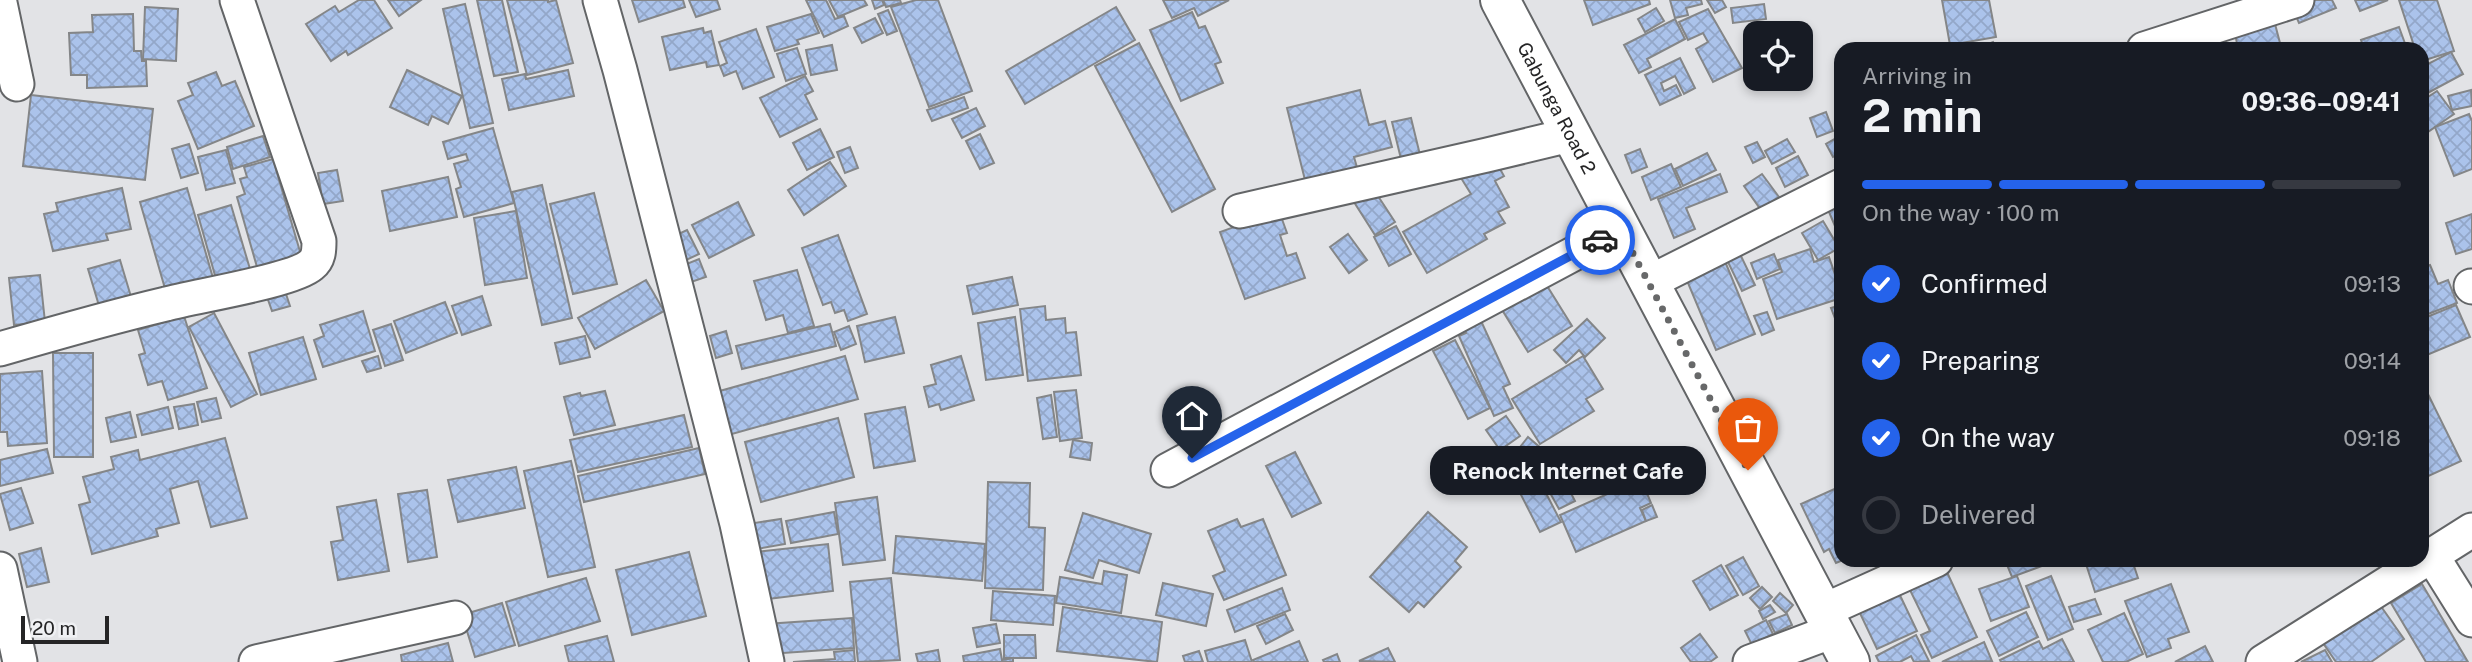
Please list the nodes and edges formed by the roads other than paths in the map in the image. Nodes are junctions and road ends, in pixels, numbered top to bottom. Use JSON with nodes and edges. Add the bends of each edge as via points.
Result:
{"nodes":[{"id":1,"x":237,"y":0,"type":"edge"},
{"id":2,"x":600,"y":0,"type":"edge"},
{"id":3,"x":1500,"y":0,"type":"edge"},
{"id":4,"x":2297,"y":0,"type":"edge"},
{"id":5,"x":0,"y":3,"type":"edge"},
{"id":6,"x":2166,"y":42,"type":"edge"},
{"id":7,"x":17,"y":84,"type":"dead end"},
{"id":8,"x":1570,"y":135,"type":"junction"},
{"id":9,"x":1834,"y":190,"type":"edge"},
{"id":10,"x":1240,"y":211,"type":"dead end"},
{"id":11,"x":1620,"y":229,"type":"junction"},
{"id":12,"x":1648,"y":283,"type":"junction"},
{"id":13,"x":0,"y":349,"type":"edge"},
{"id":14,"x":1168,"y":470,"type":"dead end"},
{"id":15,"x":2472,"y":530,"type":"edge"},
{"id":16,"x":2432,"y":556,"type":"junction"},
{"id":17,"x":2429,"y":558,"type":"edge"},
{"id":18,"x":1927,"y":567,"type":"edge"},
{"id":19,"x":2414,"y":567,"type":"edge"},
{"id":20,"x":0,"y":569,"type":"edge"},
{"id":21,"x":455,"y":618,"type":"dead end"},
{"id":22,"x":2472,"y":620,"type":"edge"},
{"id":23,"x":1835,"y":635,"type":"edge"},
{"id":24,"x":20,"y":662,"type":"edge"},
{"id":25,"x":256,"y":662,"type":"edge"},
{"id":26,"x":766,"y":662,"type":"edge"},
{"id":27,"x":1750,"y":662,"type":"edge"},
{"id":28,"x":2263,"y":662,"type":"edge"}],
"edges":[{"from":1,"to":13,"type":"street","via":[[318,241],[319,253],[312,265],[276,279]]},
{"from":2,"to":26,"type":"street","via":[[737,524]]},
{"from":3,"to":8,"type":"street","name":"Gabunga Road 2"},
{"from":4,"to":6,"type":"street"},
{"from":5,"to":7,"type":"street"},
{"from":8,"to":10,"type":"street"},
{"from":8,"to":11,"type":"street","name":"Gabunga Road 2"},
{"from":9,"to":12,"type":"street"},
{"from":11,"to":12,"type":"street","name":"Gabunga Road 2"},
{"from":11,"to":14,"type":"street"},
{"from":12,"to":23,"type":"street","name":"Gabunga Road 2"},
{"from":15,"to":16,"type":"street"},
{"from":16,"to":17,"type":"street"},
{"from":16,"to":22,"type":"street"},
{"from":18,"to":23,"type":"street"},
{"from":19,"to":28,"type":"street"},
{"from":20,"to":24,"type":"street"},
{"from":21,"to":25,"type":"street"},
{"from":23,"to":27,"type":"street"}]}
